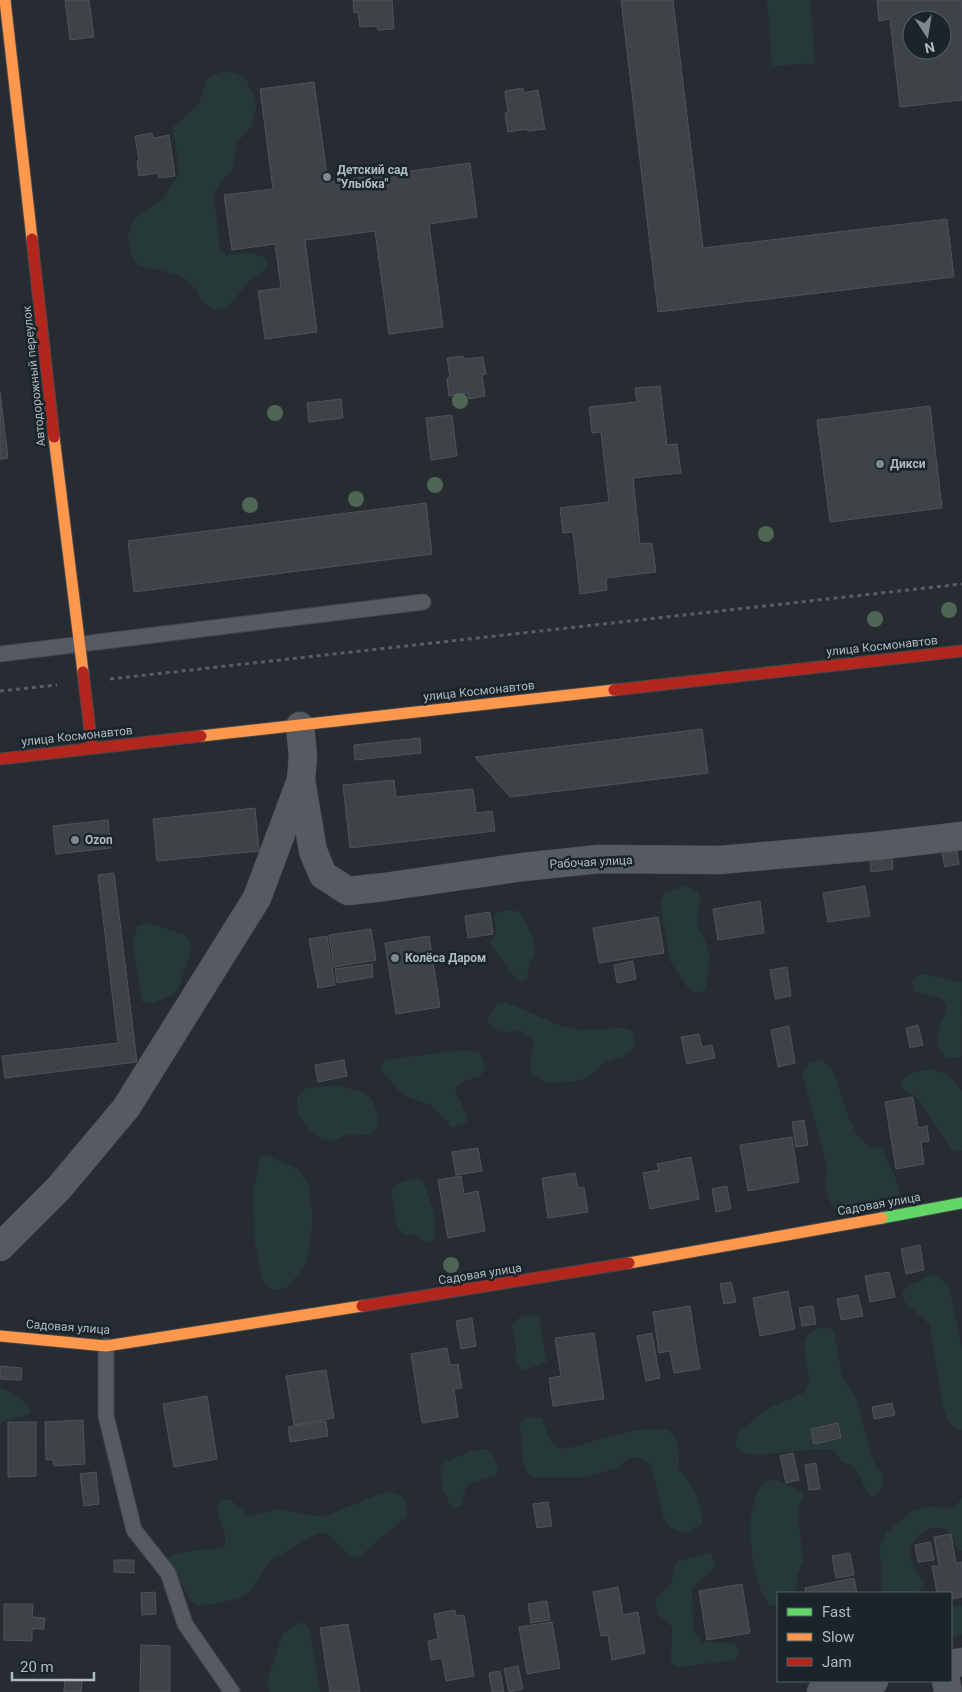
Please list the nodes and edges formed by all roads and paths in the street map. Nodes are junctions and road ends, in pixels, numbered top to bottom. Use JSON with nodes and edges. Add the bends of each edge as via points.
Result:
{"nodes":[{"id":1,"x":5,"y":0,"type":"edge"},
{"id":2,"x":962,"y":584,"type":"edge"},
{"id":3,"x":422,"y":602,"type":"dead end"},
{"id":4,"x":79,"y":645,"type":"junction"},
{"id":5,"x":962,"y":651,"type":"edge"},
{"id":6,"x":0,"y":654,"type":"edge"},
{"id":7,"x":84,"y":682,"type":"junction"},
{"id":8,"x":0,"y":691,"type":"edge"},
{"id":9,"x":300,"y":726,"type":"junction"},
{"id":10,"x":92,"y":748,"type":"junction"},
{"id":11,"x":0,"y":759,"type":"edge"},
{"id":12,"x":301,"y":780,"type":"junction"},
{"id":13,"x":962,"y":836,"type":"edge"},
{"id":14,"x":962,"y":1203,"type":"edge"},
{"id":15,"x":0,"y":1247,"type":"edge"},
{"id":16,"x":0,"y":1336,"type":"edge"},
{"id":17,"x":106,"y":1346,"type":"junction"},
{"id":18,"x":869,"y":1682,"type":"edge"},
{"id":19,"x":232,"y":1692,"type":"edge"},
{"id":20,"x":821,"y":1692,"type":"edge"}],
"edges":[{"from":1,"to":4,"type":"street","name":"Автодорожный переулок"},
{"from":2,"to":7,"type":"path"},
{"from":3,"to":4,"type":"lane"},
{"from":4,"to":6,"type":"lane"},
{"from":4,"to":7,"type":"street","name":"Автодорожный переулок"},
{"from":5,"to":9,"type":"street","name":"улица Космонавтов"},
{"from":7,"to":8,"type":"path"},
{"from":7,"to":10,"type":"street","name":"Автодорожный переулок"},
{"from":9,"to":10,"type":"street","name":"улица Космонавтов"},
{"from":9,"to":12,"type":"street"},
{"from":10,"to":11,"type":"street","name":"улица Космонавтов"},
{"from":12,"to":13,"type":"street","name":"Рабочая улица","via":[[312,851],[323,875],[348,890],[599,859],[720,860]]},
{"from":12,"to":15,"type":"street","via":[[257,898],[126,1108],[59,1188]]},
{"from":14,"to":17,"type":"street","name":"Садовая улица","via":[[631,1263]]},
{"from":16,"to":17,"type":"street","name":"Садовая улица"},
{"from":17,"to":19,"type":"lane","via":[[106,1416],[134,1530],[168,1573],[185,1624]]},
{"from":18,"to":20,"type":"street"}]}
